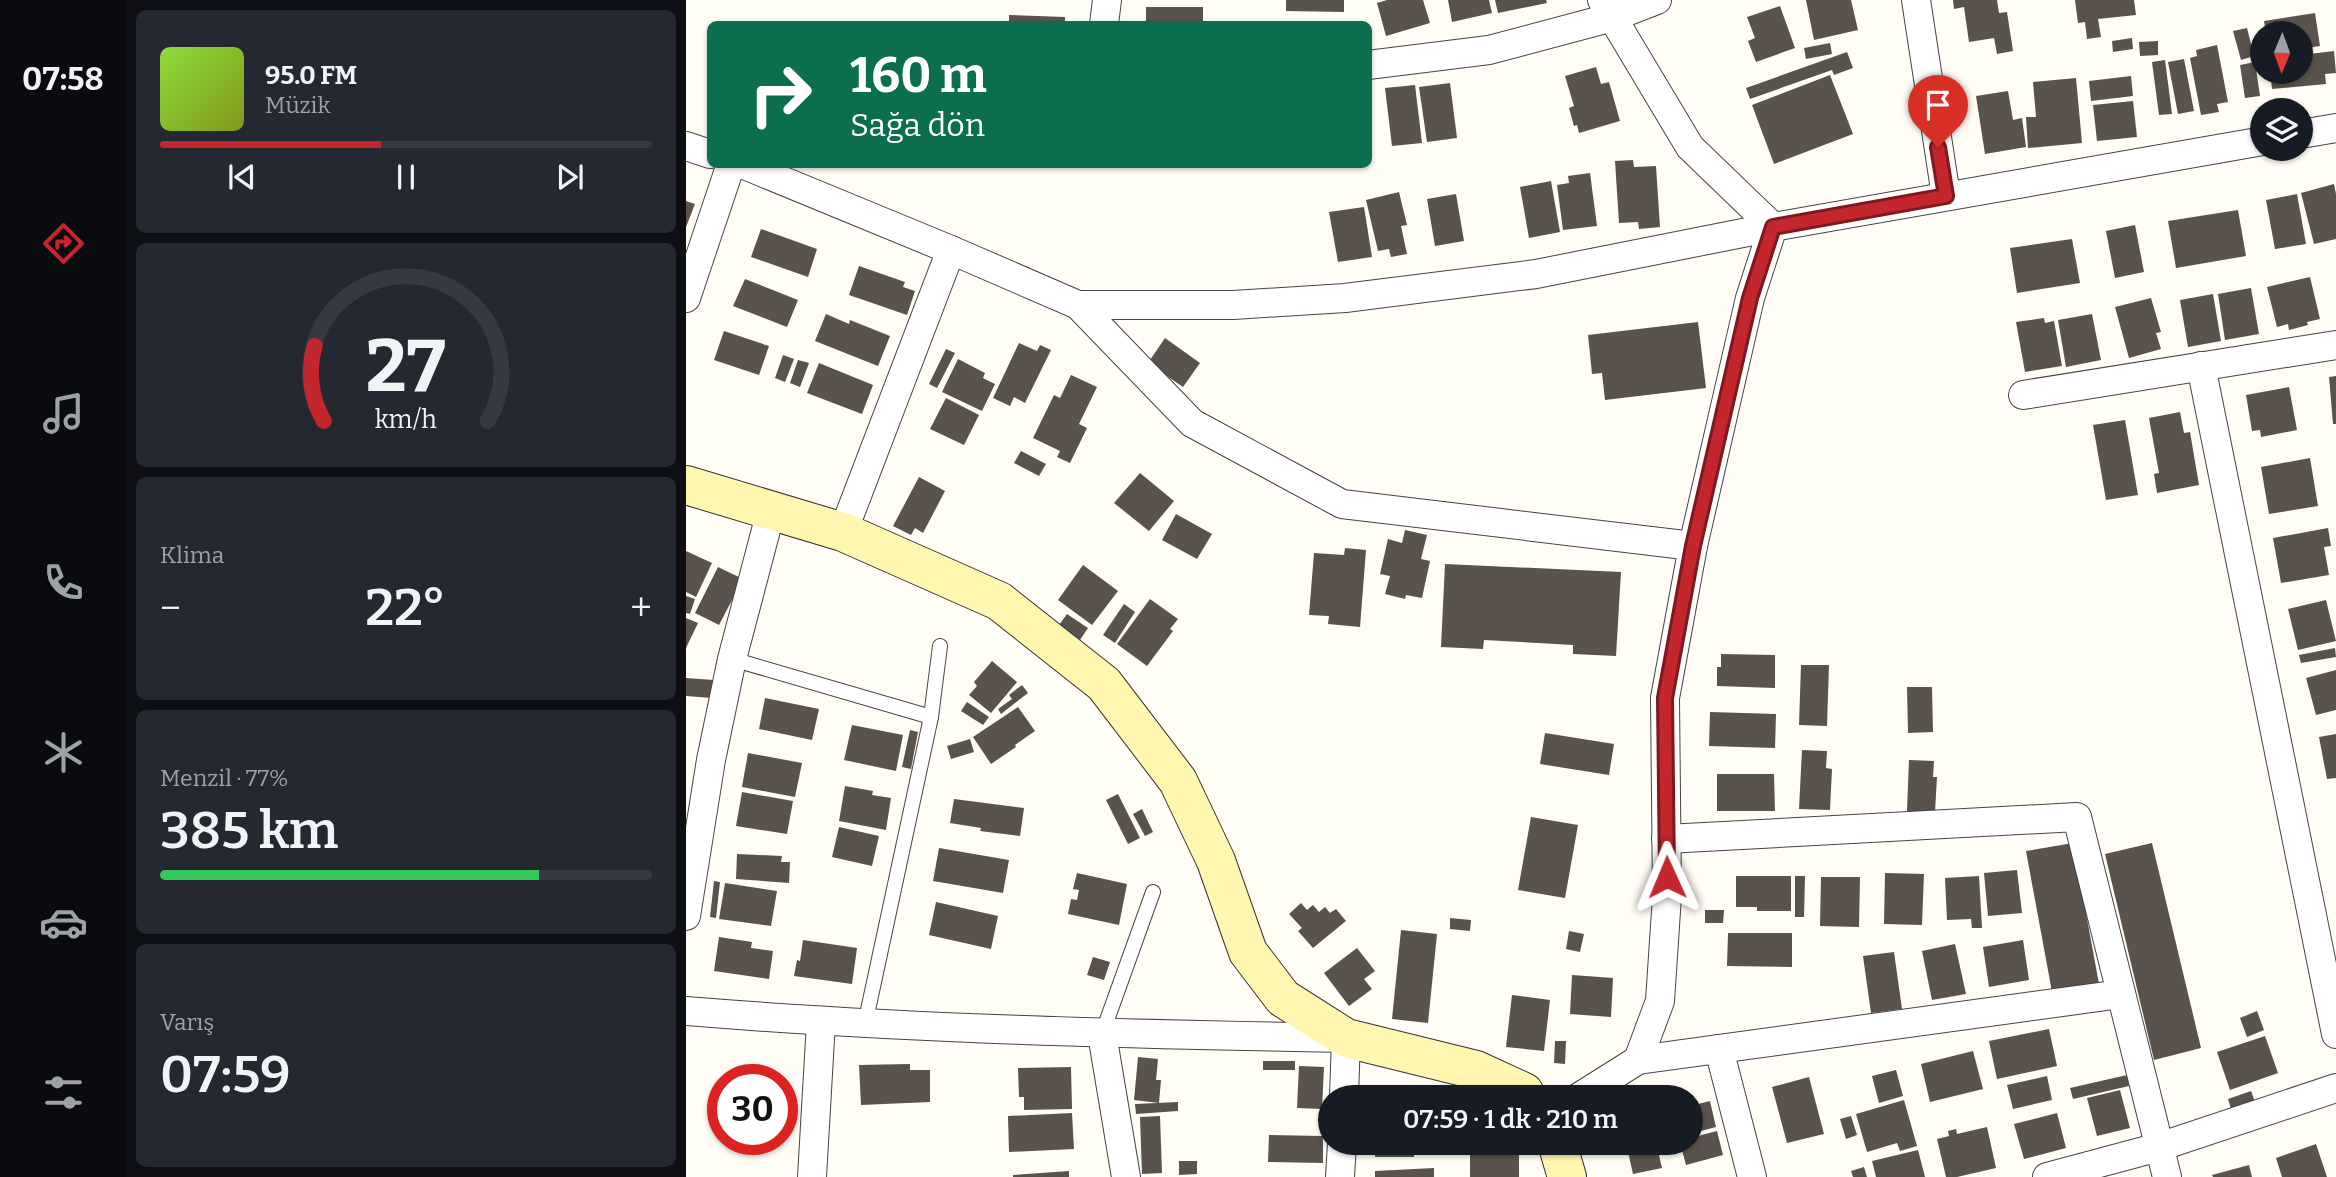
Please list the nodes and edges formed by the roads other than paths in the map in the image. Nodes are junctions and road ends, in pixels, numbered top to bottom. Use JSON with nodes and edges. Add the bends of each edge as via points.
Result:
{"nodes":[{"id":1,"x":1107,"y":0,"type":"edge"},
{"id":2,"x":1657,"y":0,"type":"edge"},
{"id":3,"x":1916,"y":0,"type":"edge"},
{"id":4,"x":1608,"y":9,"type":"edge"},
{"id":5,"x":1104,"y":21,"type":"edge"},
{"id":6,"x":1372,"y":65,"type":"edge"},
{"id":7,"x":2336,"y":128,"type":"edge"},
{"id":8,"x":2313,"y":132,"type":"edge"},
{"id":9,"x":2250,"y":143,"type":"edge"},
{"id":10,"x":686,"y":146,"type":"edge"},
{"id":11,"x":707,"y":152,"type":"edge"},
{"id":12,"x":730,"y":168,"type":"edge"},
{"id":13,"x":752,"y":168,"type":"edge"},
{"id":14,"x":1946,"y":196,"type":"junction"},
{"id":15,"x":1773,"y":227,"type":"junction"},
{"id":16,"x":951,"y":250,"type":"junction"},
{"id":17,"x":687,"y":290,"type":"edge"},
{"id":18,"x":1078,"y":305,"type":"junction"},
{"id":19,"x":2336,"y":345,"type":"edge"},
{"id":20,"x":2201,"y":366,"type":"junction"},
{"id":21,"x":2023,"y":395,"type":"dead end"},
{"id":22,"x":686,"y":485,"type":"edge"},
{"id":23,"x":771,"y":511,"type":"junction"},
{"id":24,"x":843,"y":532,"type":"junction"},
{"id":25,"x":1693,"y":546,"type":"junction"},
{"id":26,"x":940,"y":646,"type":"dead end"},
{"id":27,"x":732,"y":659,"type":"junction"},
{"id":28,"x":931,"y":718,"type":"junction"},
{"id":29,"x":1666,"y":839,"type":"junction"},
{"id":30,"x":1153,"y":892,"type":"dead end"},
{"id":31,"x":686,"y":916,"type":"edge"},
{"id":32,"x":2121,"y":993,"type":"junction"},
{"id":33,"x":686,"y":1011,"type":"edge"},
{"id":34,"x":821,"y":1022,"type":"junction"},
{"id":35,"x":865,"y":1024,"type":"junction"},
{"id":36,"x":1102,"y":1034,"type":"junction"},
{"id":37,"x":2336,"y":1034,"type":"edge"},
{"id":38,"x":1346,"y":1038,"type":"junction"},
{"id":39,"x":1719,"y":1049,"type":"junction"},
{"id":40,"x":1638,"y":1060,"type":"junction"},
{"id":41,"x":1344,"y":1085,"type":"edge"},
{"id":42,"x":1507,"y":1085,"type":"edge"},
{"id":43,"x":1598,"y":1085,"type":"edge"},
{"id":44,"x":2336,"y":1088,"type":"edge"},
{"id":45,"x":2159,"y":1147,"type":"junction"},
{"id":46,"x":1341,"y":1155,"type":"edge"},
{"id":47,"x":1560,"y":1155,"type":"edge"},
{"id":48,"x":812,"y":1177,"type":"edge"},
{"id":49,"x":1126,"y":1177,"type":"edge"},
{"id":50,"x":1340,"y":1177,"type":"edge"},
{"id":51,"x":1567,"y":1177,"type":"edge"},
{"id":52,"x":1752,"y":1177,"type":"edge"},
{"id":53,"x":2048,"y":1177,"type":"edge"},
{"id":54,"x":2167,"y":1177,"type":"edge"}],
"edges":[{"from":1,"to":5,"type":"street"},
{"from":2,"to":4,"type":"street"},
{"from":3,"to":14,"type":"street"},
{"from":4,"to":6,"type":"street","via":[[1489,50]]},
{"from":4,"to":15,"type":"street","via":[[1689,147]]},
{"from":7,"to":8,"type":"street"},
{"from":9,"to":14,"type":"street"},
{"from":10,"to":11,"type":"street"},
{"from":12,"to":17,"type":"street"},
{"from":13,"to":16,"type":"street"},
{"from":14,"to":15,"type":"street"},
{"from":15,"to":18,"type":"street","via":[[1536,274],[1345,298],[1233,305]]},
{"from":15,"to":25,"type":"street","via":[[1750,298]]},
{"from":16,"to":18,"type":"street"},
{"from":16,"to":24,"type":"street"},
{"from":18,"to":25,"type":"street","via":[[1192,423],[1342,504]]},
{"from":19,"to":20,"type":"street"},
{"from":20,"to":21,"type":"street"},
{"from":20,"to":37,"type":"street"},
{"from":22,"to":23,"type":"street"},
{"from":23,"to":24,"type":"street"},
{"from":23,"to":27,"type":"street"},
{"from":24,"to":38,"type":"street","via":[[999,601],[1104,684],[1178,781],[1216,861],[1248,952],[1283,998]]},
{"from":25,"to":29,"type":"street","via":[[1665,698]]},
{"from":26,"to":28,"type":"lane"},
{"from":27,"to":28,"type":"lane"},
{"from":27,"to":31,"type":"street"},
{"from":28,"to":35,"type":"lane"},
{"from":29,"to":32,"type":"street","via":[[2077,817]]},
{"from":29,"to":40,"type":"street","via":[[1660,1001]]},
{"from":30,"to":36,"type":"lane"},
{"from":32,"to":39,"type":"street"},
{"from":32,"to":45,"type":"street"},
{"from":33,"to":34,"type":"street"},
{"from":34,"to":35,"type":"street"},
{"from":34,"to":48,"type":"street"},
{"from":35,"to":36,"type":"street"},
{"from":36,"to":38,"type":"street"},
{"from":36,"to":49,"type":"street"},
{"from":38,"to":41,"type":"street"},
{"from":38,"to":42,"type":"street","via":[[1476,1070]]},
{"from":39,"to":40,"type":"street"},
{"from":39,"to":52,"type":"street"},
{"from":40,"to":43,"type":"street"},
{"from":44,"to":45,"type":"street"},
{"from":45,"to":53,"type":"street"},
{"from":45,"to":54,"type":"street"},
{"from":46,"to":50,"type":"street"},
{"from":47,"to":51,"type":"street"}]}
